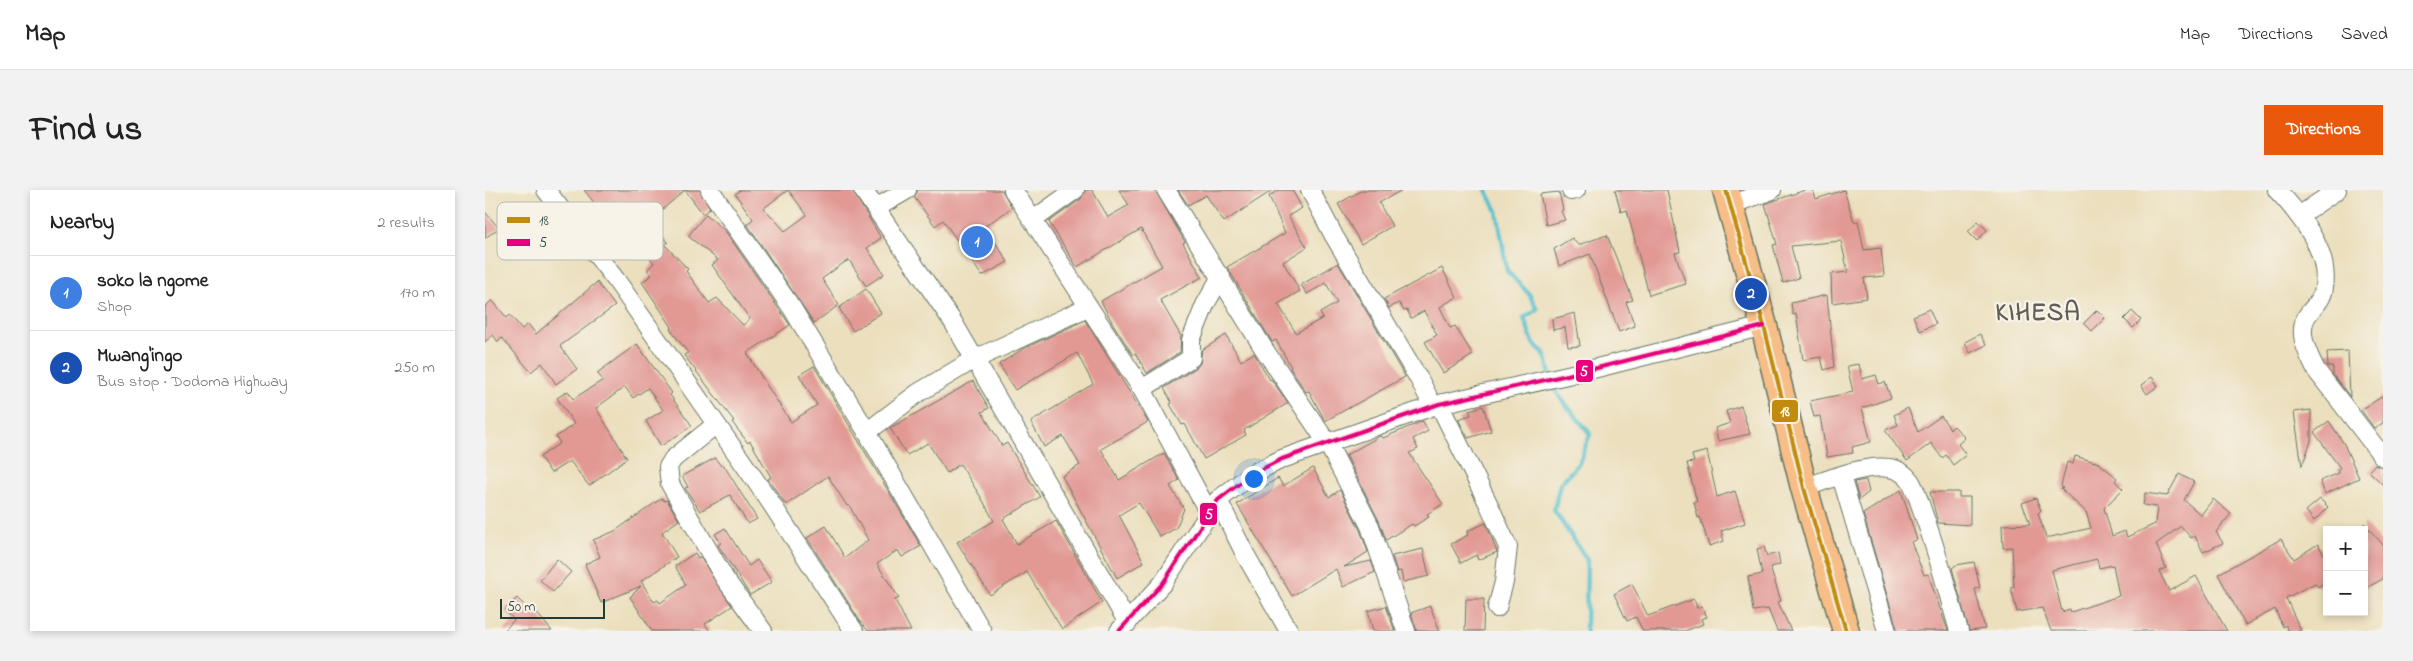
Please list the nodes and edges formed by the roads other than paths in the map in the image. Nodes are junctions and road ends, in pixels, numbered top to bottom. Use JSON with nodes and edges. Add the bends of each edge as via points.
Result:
{"nodes":[{"id":1,"x":546,"y":190,"type":"edge"},
{"id":2,"x":710,"y":190,"type":"edge"},
{"id":3,"x":863,"y":190,"type":"edge"},
{"id":4,"x":907,"y":190,"type":"edge"},
{"id":5,"x":1013,"y":190,"type":"edge"},
{"id":6,"x":1075,"y":190,"type":"edge"},
{"id":7,"x":1166,"y":190,"type":"edge"},
{"id":8,"x":1310,"y":190,"type":"edge"},
{"id":9,"x":1772,"y":190,"type":"edge"},
{"id":10,"x":2277,"y":190,"type":"edge"},
{"id":11,"x":2337,"y":190,"type":"edge"},
{"id":12,"x":1728,"y":198,"type":"edge"},
{"id":13,"x":555,"y":202,"type":"edge"},
{"id":14,"x":876,"y":208,"type":"junction"},
{"id":15,"x":2299,"y":216,"type":"junction"},
{"id":16,"x":1033,"y":220,"type":"junction"},
{"id":17,"x":600,"y":260,"type":"edge"},
{"id":18,"x":1221,"y":276,"type":"junction"},
{"id":19,"x":1088,"y":306,"type":"junction"},
{"id":20,"x":1764,"y":326,"type":"junction"},
{"id":21,"x":973,"y":360,"type":"junction"},
{"id":22,"x":1142,"y":389,"type":"junction"},
{"id":23,"x":1436,"y":405,"type":"junction"},
{"id":24,"x":715,"y":425,"type":"junction"},
{"id":25,"x":867,"y":432,"type":"junction"},
{"id":26,"x":1328,"y":444,"type":"junction"},
{"id":27,"x":2383,"y":457,"type":"edge"},
{"id":28,"x":1841,"y":476,"type":"junction"},
{"id":29,"x":1804,"y":488,"type":"junction"},
{"id":30,"x":1214,"y":507,"type":"junction"},
{"id":31,"x":1497,"y":608,"type":"dead end"},
{"id":32,"x":1123,"y":627,"type":"edge"},
{"id":33,"x":763,"y":631,"type":"edge"},
{"id":34,"x":854,"y":631,"type":"edge"},
{"id":35,"x":982,"y":631,"type":"edge"},
{"id":36,"x":1289,"y":631,"type":"edge"},
{"id":37,"x":1406,"y":631,"type":"edge"},
{"id":38,"x":1846,"y":631,"type":"edge"},
{"id":39,"x":1887,"y":631,"type":"edge"},
{"id":40,"x":1959,"y":631,"type":"edge"}],
"edges":[{"from":1,"to":13,"type":"street"},
{"from":2,"to":25,"type":"street","via":[[792,308]]},
{"from":3,"to":14,"type":"street"},
{"from":4,"to":14,"type":"street"},
{"from":5,"to":16,"type":"street"},
{"from":6,"to":16,"type":"street"},
{"from":7,"to":18,"type":"street"},
{"from":8,"to":23,"type":"street","via":[[1334,236]]},
{"from":9,"to":12,"type":"street"},
{"from":10,"to":15,"type":"street"},
{"from":11,"to":15,"type":"street"},
{"from":12,"to":20,"type":"highway"},
{"from":14,"to":21,"type":"street","via":[[953,322]]},
{"from":15,"to":27,"type":"street","via":[[2319,248],[2325,268],[2319,302],[2303,324],[2303,338],[2309,356],[2316,370]]},
{"from":16,"to":19,"type":"street"},
{"from":17,"to":24,"type":"street"},
{"from":18,"to":22,"type":"street","via":[[1191,340],[1191,358]]},
{"from":18,"to":26,"type":"street","via":[[1264,349]]},
{"from":19,"to":21,"type":"street"},
{"from":19,"to":22,"type":"street"},
{"from":20,"to":23,"type":"street"},
{"from":20,"to":29,"type":"highway"},
{"from":21,"to":25,"type":"street","via":[[918,393]]},
{"from":21,"to":32,"type":"street"},
{"from":22,"to":30,"type":"street"},
{"from":23,"to":26,"type":"street"},
{"from":23,"to":31,"type":"street","via":[[1489,505],[1507,548],[1504,582]]},
{"from":24,"to":33,"type":"street","via":[[673,458],[667,467],[670,484],[725,579]]},
{"from":24,"to":34,"type":"street","via":[[771,503]]},
{"from":25,"to":35,"type":"street"},
{"from":26,"to":30,"type":"street","via":[[1283,458],[1252,474]]},
{"from":26,"to":37,"type":"street","via":[[1370,526]]},
{"from":28,"to":29,"type":"street"},
{"from":28,"to":39,"type":"street"},
{"from":28,"to":40,"type":"street","via":[[1889,468],[1902,472],[1911,482],[1941,564]]},
{"from":29,"to":38,"type":"highway"},
{"from":30,"to":32,"type":"street","via":[[1163,583]]},
{"from":30,"to":36,"type":"street"}]}
